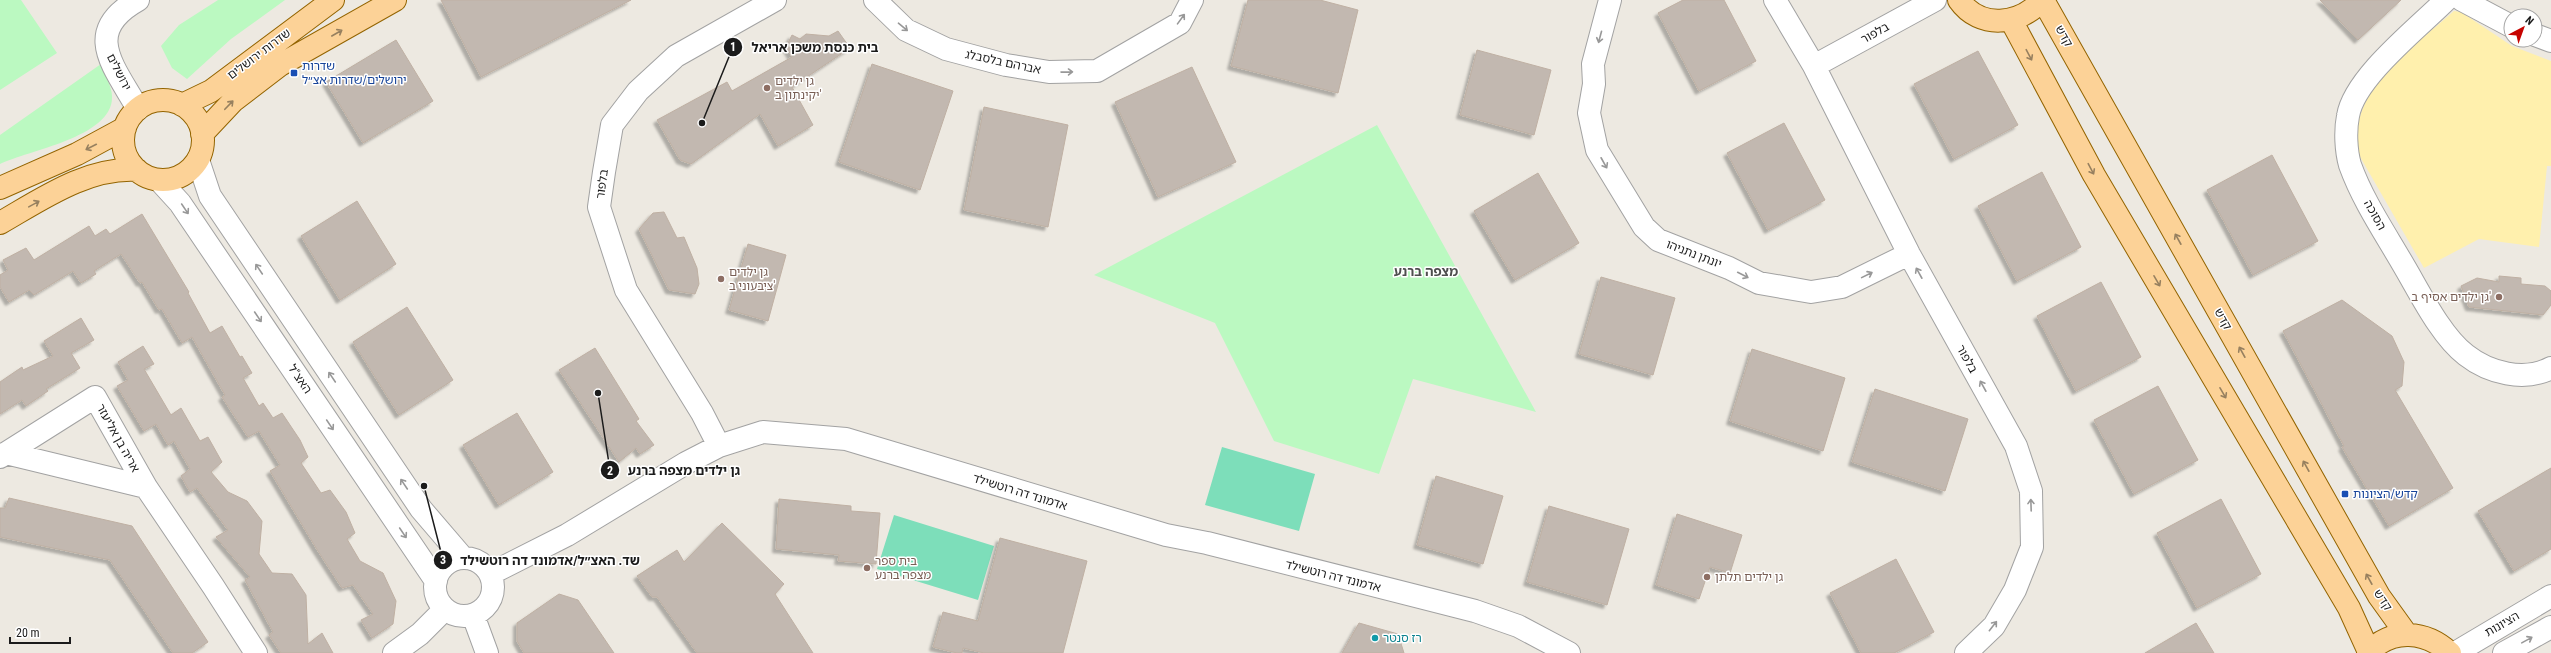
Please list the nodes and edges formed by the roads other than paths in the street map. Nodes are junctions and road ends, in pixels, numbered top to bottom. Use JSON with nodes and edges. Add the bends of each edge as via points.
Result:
{"nodes":[{"id":1,"x":138,"y":0,"type":"edge"},
{"id":2,"x":333,"y":0,"type":"edge"},
{"id":3,"x":395,"y":0,"type":"edge"},
{"id":4,"x":775,"y":0,"type":"edge"},
{"id":5,"x":875,"y":0,"type":"edge"},
{"id":6,"x":1192,"y":0,"type":"edge"},
{"id":7,"x":1610,"y":0,"type":"edge"},
{"id":8,"x":1775,"y":0,"type":"edge"},
{"id":9,"x":1935,"y":0,"type":"edge"},
{"id":10,"x":1959,"y":0,"type":"edge"},
{"id":11,"x":2043,"y":0,"type":"edge"},
{"id":12,"x":2446,"y":0,"type":"edge"},
{"id":13,"x":2462,"y":0,"type":"edge"},
{"id":14,"x":2011,"y":20,"type":"junction"},
{"id":15,"x":2503,"y":22,"type":"edge"},
{"id":16,"x":1814,"y":66,"type":"junction"},
{"id":17,"x":182,"y":105,"type":"junction"},
{"id":18,"x":138,"y":108,"type":"junction"},
{"id":19,"x":125,"y":128,"type":"junction"},
{"id":20,"x":202,"y":134,"type":"junction"},
{"id":21,"x":198,"y":160,"type":"junction"},
{"id":22,"x":137,"y":170,"type":"junction"},
{"id":23,"x":159,"y":180,"type":"junction"},
{"id":24,"x":0,"y":188,"type":"edge"},
{"id":25,"x":0,"y":223,"type":"edge"},
{"id":26,"x":1909,"y":254,"type":"junction"},
{"id":27,"x":2551,"y":368,"type":"edge"},
{"id":28,"x":719,"y":446,"type":"junction"},
{"id":29,"x":3,"y":455,"type":"edge"},
{"id":30,"x":146,"y":487,"type":"junction"},
{"id":31,"x":464,"y":558,"type":"junction"},
{"id":32,"x":490,"y":574,"type":"junction"},
{"id":33,"x":436,"y":581,"type":"junction"},
{"id":34,"x":2551,"y":596,"type":"edge"},
{"id":35,"x":445,"y":609,"type":"junction"},
{"id":36,"x":472,"y":615,"type":"junction"},
{"id":37,"x":2551,"y":627,"type":"edge"},
{"id":38,"x":2407,"y":634,"type":"junction"},
{"id":39,"x":2369,"y":652,"type":"edge"},
{"id":40,"x":256,"y":653,"type":"edge"},
{"id":41,"x":394,"y":653,"type":"edge"},
{"id":42,"x":487,"y":653,"type":"edge"},
{"id":43,"x":1569,"y":653,"type":"edge"},
{"id":44,"x":1966,"y":653,"type":"edge"},
{"id":45,"x":2450,"y":653,"type":"edge"},
{"id":46,"x":2455,"y":653,"type":"edge"},
{"id":47,"x":2504,"y":653,"type":"edge"}],
"edges":[{"from":1,"to":18,"type":"street","name":"ירושלים","via":[[115,15],[107,27],[106,38],[107,50],[114,66]]},
{"from":2,"to":17,"type":"main road","name":"שדרות ירושלים","via":[[211,91]]},
{"from":20,"to":3,"type":"main road","name":"שדרות ירושלים","one_way":true,"via":[[232,102],[280,66]]},
{"from":4,"to":28,"type":"street","name":"בלפור","via":[[676,56],[638,91],[612,125],[599,207],[626,290],[702,413]]},
{"from":5,"to":6,"type":"street","name":"אברהם בלסבלג","one_way":true,"via":[[906,30],[946,49],[1006,65],[1049,72],[1097,71],[1180,23]]},
{"from":7,"to":26,"type":"street","name":"יונתן נתניהו","one_way":true,"via":[[1593,64],[1594,84],[1589,113],[1597,150],[1644,227],[1658,240],[1729,268],[1759,283],[1811,292],[1842,287]]},
{"from":8,"to":16,"type":"street","name":"בלפור"},
{"from":9,"to":16,"type":"street","name":"בלפור"},
{"from":10,"to":14,"type":"main road","via":[[1976,16],[1993,21]]},
{"from":11,"to":14,"type":"main road","via":[[2034,9]]},
{"from":38,"to":11,"type":"main road","name":"קדש","one_way":true,"via":[[2379,596]]},
{"from":12,"to":27,"type":"street","name":"הסוכה","via":[[2373,71],[2358,92],[2348,116],[2347,142],[2350,163],[2366,201],[2437,322],[2465,355],[2495,373],[2521,374]]},
{"from":13,"to":15,"type":"street"},
{"from":14,"to":39,"type":"main road","one_way":true,"via":[[2094,175],[2349,608]]},
{"from":16,"to":26,"type":"street","name":"בלפור"},
{"from":17,"to":18,"type":"main road","via":[[160,100]]},
{"from":17,"to":20,"type":"main road","via":[[192,113]]},
{"from":18,"to":19,"type":"main road"},
{"from":19,"to":22,"type":"main road","via":[[124,151]]},
{"from":19,"to":24,"type":"main road","one_way":true,"via":[[77,154]]},
{"from":20,"to":21,"type":"main road","via":[[203,143]]},
{"from":21,"to":23,"type":"main road","via":[[182,176]]},
{"from":31,"to":21,"type":"street","one_way":true,"via":[[421,509],[210,196]]},
{"from":22,"to":23,"type":"main road"},
{"from":25,"to":22,"type":"main road","one_way":true,"via":[[70,184],[118,169]]},
{"from":23,"to":33,"type":"street","name":"האצ\"ל","one_way":true,"via":[[180,203]]},
{"from":44,"to":26,"type":"street","name":"בלפור","one_way":true,"via":[[1994,626],[2015,590],[2032,547],[2031,491],[2016,446]]},
{"from":28,"to":32,"type":"street","name":"אדמונד דה רוטשילד","via":[[686,463],[567,535]]},
{"from":28,"to":43,"type":"street","name":"אדמונד דה רוטשילד","via":[[763,432],[846,439],[1166,535],[1475,611],[1518,626]]},
{"from":29,"to":30,"type":"street","name":"אריה בן אליעזר"},
{"from":29,"to":30,"type":"street","name":"אריה בן אליעזר","via":[[95,397]]},
{"from":30,"to":40,"type":"street","name":"אריה בן אליעזר"},
{"from":31,"to":32,"type":"street","via":[[479,562]]},
{"from":31,"to":33,"type":"street","via":[[448,563]]},
{"from":32,"to":36,"type":"street","via":[[493,588],[489,602],[483,610]]},
{"from":33,"to":35,"type":"street","via":[[437,596]]},
{"from":34,"to":46,"type":"street","name":"הציונות"},
{"from":35,"to":36,"type":"street","via":[[458,616]]},
{"from":35,"to":41,"type":"street","via":[[420,634]]},
{"from":36,"to":42,"type":"street"},
{"from":47,"to":37,"type":"street","one_way":true},
{"from":38,"to":39,"type":"main road","via":[[2386,640]]},
{"from":38,"to":45,"type":"main road","via":[[2424,636],[2439,643]]}]}
